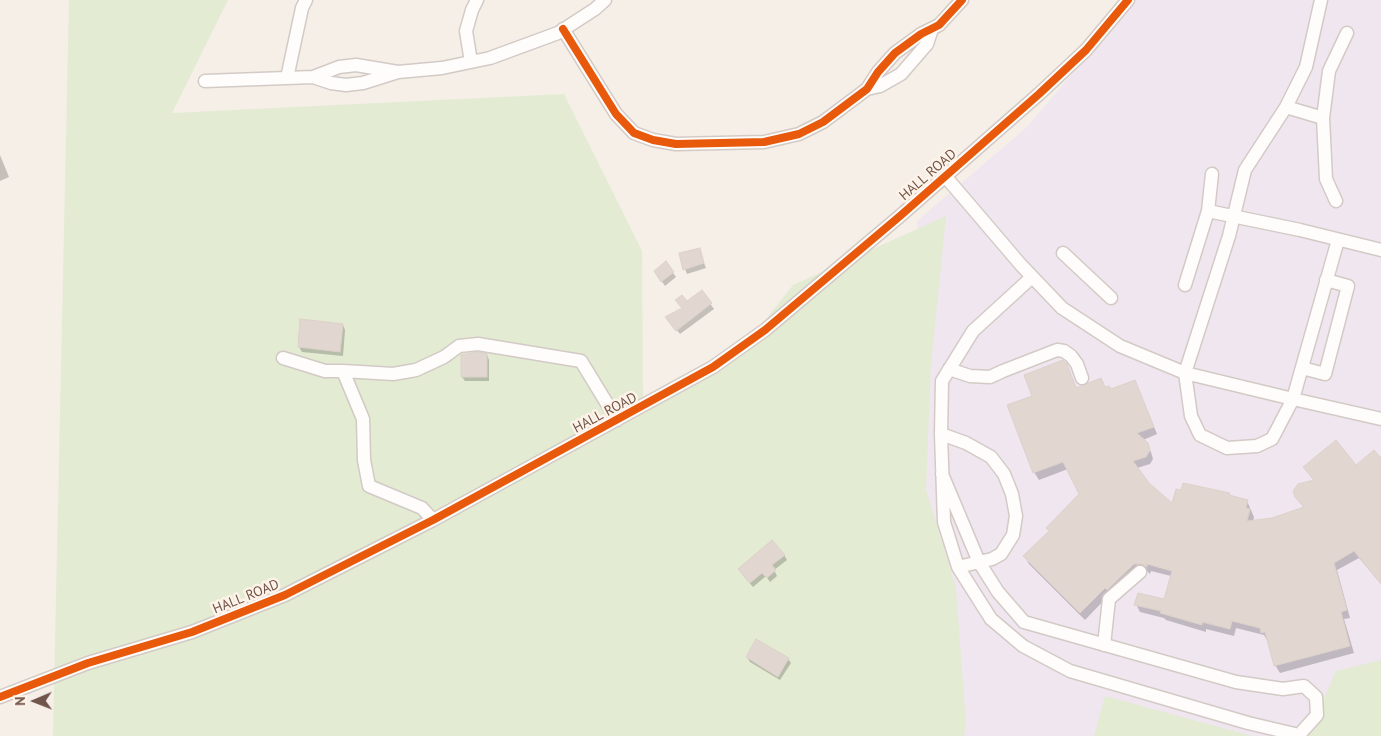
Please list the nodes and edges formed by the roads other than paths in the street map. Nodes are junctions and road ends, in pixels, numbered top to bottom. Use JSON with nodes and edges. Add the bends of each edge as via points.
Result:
{"nodes":[{"id":1,"x":306,"y":0,"type":"edge"},
{"id":2,"x":477,"y":0,"type":"edge"},
{"id":3,"x":605,"y":0,"type":"edge"},
{"id":4,"x":962,"y":0,"type":"edge"},
{"id":5,"x":1128,"y":0,"type":"edge"},
{"id":6,"x":1322,"y":0,"type":"edge"},
{"id":7,"x":936,"y":27,"type":"junction"},
{"id":8,"x":563,"y":29,"type":"junction"},
{"id":9,"x":1347,"y":33,"type":"dead end"},
{"id":10,"x":471,"y":62,"type":"junction"},
{"id":11,"x":398,"y":72,"type":"junction"},
{"id":12,"x":313,"y":77,"type":"junction"},
{"id":13,"x":287,"y":78,"type":"junction"},
{"id":14,"x":205,"y":81,"type":"dead end"},
{"id":15,"x":866,"y":88,"type":"junction"},
{"id":16,"x":1286,"y":107,"type":"junction"},
{"id":17,"x":1322,"y":118,"type":"junction"},
{"id":18,"x":1212,"y":174,"type":"dead end"},
{"id":19,"x":945,"y":176,"type":"junction"},
{"id":20,"x":1336,"y":201,"type":"dead end"},
{"id":21,"x":1208,"y":211,"type":"junction"},
{"id":22,"x":1234,"y":217,"type":"junction"},
{"id":23,"x":1338,"y":240,"type":"junction"},
{"id":24,"x":1381,"y":250,"type":"edge"},
{"id":25,"x":1063,"y":253,"type":"dead end"},
{"id":26,"x":1032,"y":277,"type":"junction"},
{"id":27,"x":1326,"y":280,"type":"junction"},
{"id":28,"x":1185,"y":285,"type":"dead end"},
{"id":29,"x":1111,"y":298,"type":"dead end"},
{"id":30,"x":282,"y":358,"type":"dead end"},
{"id":31,"x":1302,"y":368,"type":"junction"},
{"id":32,"x":949,"y":369,"type":"junction"},
{"id":33,"x":344,"y":372,"type":"junction"},
{"id":34,"x":1185,"y":373,"type":"junction"},
{"id":35,"x":1082,"y":378,"type":"dead end"},
{"id":36,"x":1293,"y":399,"type":"junction"},
{"id":37,"x":1381,"y":419,"type":"edge"},
{"id":38,"x":617,"y":420,"type":"junction"},
{"id":39,"x":941,"y":434,"type":"junction"},
{"id":40,"x":942,"y":474,"type":"junction"},
{"id":41,"x":433,"y":520,"type":"junction"},
{"id":42,"x":979,"y":562,"type":"junction"},
{"id":43,"x":958,"y":567,"type":"junction"},
{"id":44,"x":1140,"y":572,"type":"dead end"},
{"id":45,"x":1004,"y":599,"type":"junction"},
{"id":46,"x":988,"y":614,"type":"junction"},
{"id":47,"x":1104,"y":645,"type":"junction"},
{"id":48,"x":0,"y":697,"type":"edge"}],
"edges":[{"from":1,"to":13,"type":"street"},
{"from":2,"to":10,"type":"street","via":[[466,31]]},
{"from":3,"to":8,"type":"street"},
{"from":4,"to":7,"type":"street"},
{"from":5,"to":19,"type":"street","name":"HALL ROAD","via":[[1086,50]]},
{"from":6,"to":16,"type":"street","via":[[1306,67]]},
{"from":7,"to":15,"type":"street","via":[[895,53]]},
{"from":7,"to":15,"type":"street","via":[[927,44],[901,74],[880,86]]},
{"from":8,"to":10,"type":"street","via":[[490,58]]},
{"from":8,"to":15,"type":"street","via":[[616,114],[634,133],[653,140],[676,144],[764,142],[799,134],[824,122]]},
{"from":9,"to":17,"type":"street","via":[[1329,71]]},
{"from":10,"to":11,"type":"street"},
{"from":11,"to":12,"type":"street","via":[[356,65],[339,67]]},
{"from":11,"to":12,"type":"street","via":[[346,85]]},
{"from":12,"to":13,"type":"street"},
{"from":13,"to":14,"type":"street"},
{"from":16,"to":17,"type":"street"},
{"from":16,"to":22,"type":"street","via":[[1245,170]]},
{"from":17,"to":20,"type":"street","via":[[1326,179]]},
{"from":18,"to":21,"type":"street"},
{"from":19,"to":26,"type":"street"},
{"from":19,"to":38,"type":"street","name":"HALL ROAD","via":[[765,330],[713,367]]},
{"from":21,"to":22,"type":"street"},
{"from":21,"to":28,"type":"street"},
{"from":22,"to":23,"type":"street"},
{"from":22,"to":34,"type":"street"},
{"from":23,"to":24,"type":"street"},
{"from":23,"to":27,"type":"street"},
{"from":25,"to":29,"type":"street"},
{"from":26,"to":32,"type":"street","via":[[973,331]]},
{"from":26,"to":34,"type":"street","via":[[1062,308],[1120,346]]},
{"from":27,"to":31,"type":"street"},
{"from":27,"to":31,"type":"street","via":[[1348,286],[1325,374]]},
{"from":30,"to":33,"type":"street","via":[[325,371]]},
{"from":31,"to":36,"type":"street"},
{"from":32,"to":35,"type":"street","via":[[970,376],[990,377],[1057,350],[1071,356]]},
{"from":32,"to":39,"type":"street","via":[[942,381]]},
{"from":33,"to":38,"type":"street","via":[[393,374],[416,370],[459,346],[478,344],[581,361]]},
{"from":33,"to":41,"type":"street","via":[[363,419],[364,460],[369,486],[422,508]]},
{"from":34,"to":36,"type":"street"},
{"from":34,"to":36,"type":"street","via":[[1191,416],[1200,435],[1227,448],[1257,446],[1272,439]]},
{"from":36,"to":37,"type":"street"},
{"from":38,"to":41,"type":"street","name":"HALL ROAD"},
{"from":39,"to":40,"type":"street"},
{"from":39,"to":42,"type":"street","via":[[991,457],[1004,474],[1012,494],[1016,516],[1013,535],[1001,554]]},
{"from":40,"to":42,"type":"street"},
{"from":40,"to":43,"type":"street","via":[[944,522]]},
{"from":41,"to":48,"type":"street","name":"HALL ROAD","via":[[285,596],[192,632],[88,663]]},
{"from":42,"to":43,"type":"street"},
{"from":42,"to":45,"type":"street"},
{"from":43,"to":46,"type":"street"},
{"from":44,"to":47,"type":"street","via":[[1108,599]]},
{"from":45,"to":46,"type":"street"},
{"from":45,"to":47,"type":"street","via":[[1024,622]]},
{"from":46,"to":47,"type":"street","via":[[1023,646],[1070,671],[1299,735],[1318,715],[1316,697],[1304,686],[1283,689],[1236,682]]}]}
